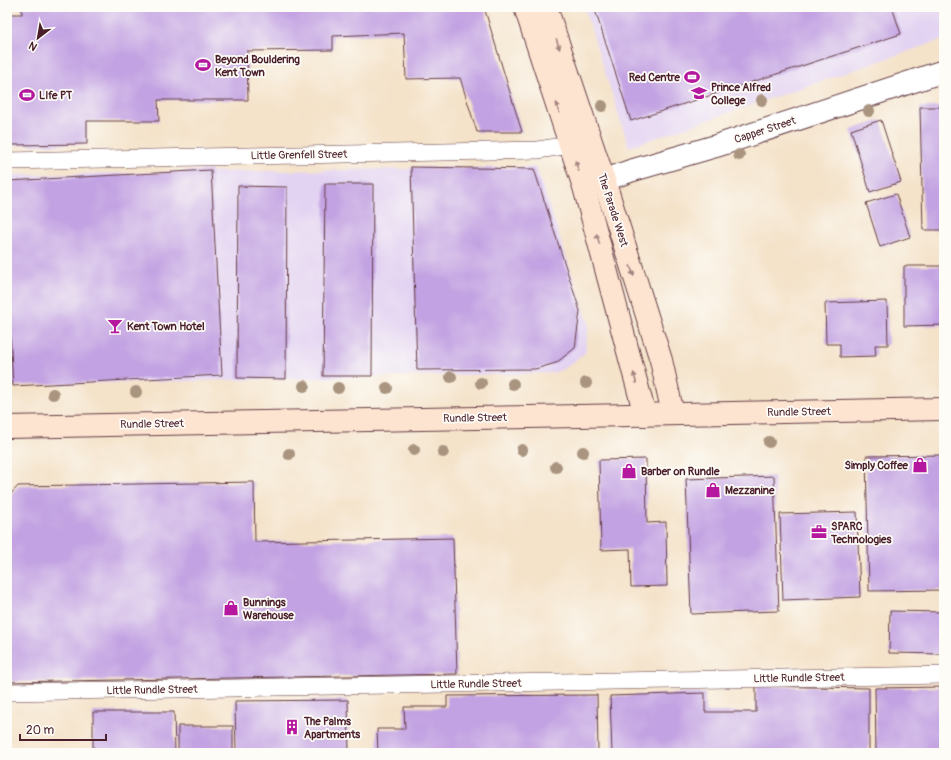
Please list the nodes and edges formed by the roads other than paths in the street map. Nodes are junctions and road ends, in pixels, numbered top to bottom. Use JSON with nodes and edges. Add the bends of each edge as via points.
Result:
{"nodes":[{"id":1,"x":525,"y":7,"type":"edge"},
{"id":2,"x":546,"y":7,"type":"edge"},
{"id":3,"x":944,"y":71,"type":"edge"},
{"id":4,"x":580,"y":143,"type":"junction"},
{"id":5,"x":7,"y":161,"type":"edge"},
{"id":6,"x":594,"y":184,"type":"junction"},
{"id":7,"x":944,"y":410,"type":"edge"},
{"id":8,"x":673,"y":414,"type":"junction"},
{"id":9,"x":646,"y":415,"type":"junction"},
{"id":10,"x":7,"y":427,"type":"edge"},
{"id":11,"x":944,"y":675,"type":"edge"},
{"id":12,"x":7,"y":692,"type":"edge"}],
"edges":[{"from":4,"to":1,"type":"street","name":"The Parade West","one_way":true},
{"from":2,"to":4,"type":"street","name":"The Parade West","one_way":true},
{"from":3,"to":6,"type":"street","name":"Capper Street"},
{"from":4,"to":5,"type":"lane","name":"Little Grenfell Street","via":[[538,150]]},
{"from":4,"to":6,"type":"street","name":"The Parade West"},
{"from":6,"to":8,"type":"street","name":"The Parade West","one_way":true,"via":[[661,360]]},
{"from":9,"to":6,"type":"street","name":"The Parade West","one_way":true},
{"from":7,"to":8,"type":"street","name":"Rundle Street"},
{"from":8,"to":9,"type":"street","name":"Rundle Street"},
{"from":9,"to":10,"type":"street","name":"Rundle Street"},
{"from":11,"to":12,"type":"lane","name":"Little Rundle Street"}]}
